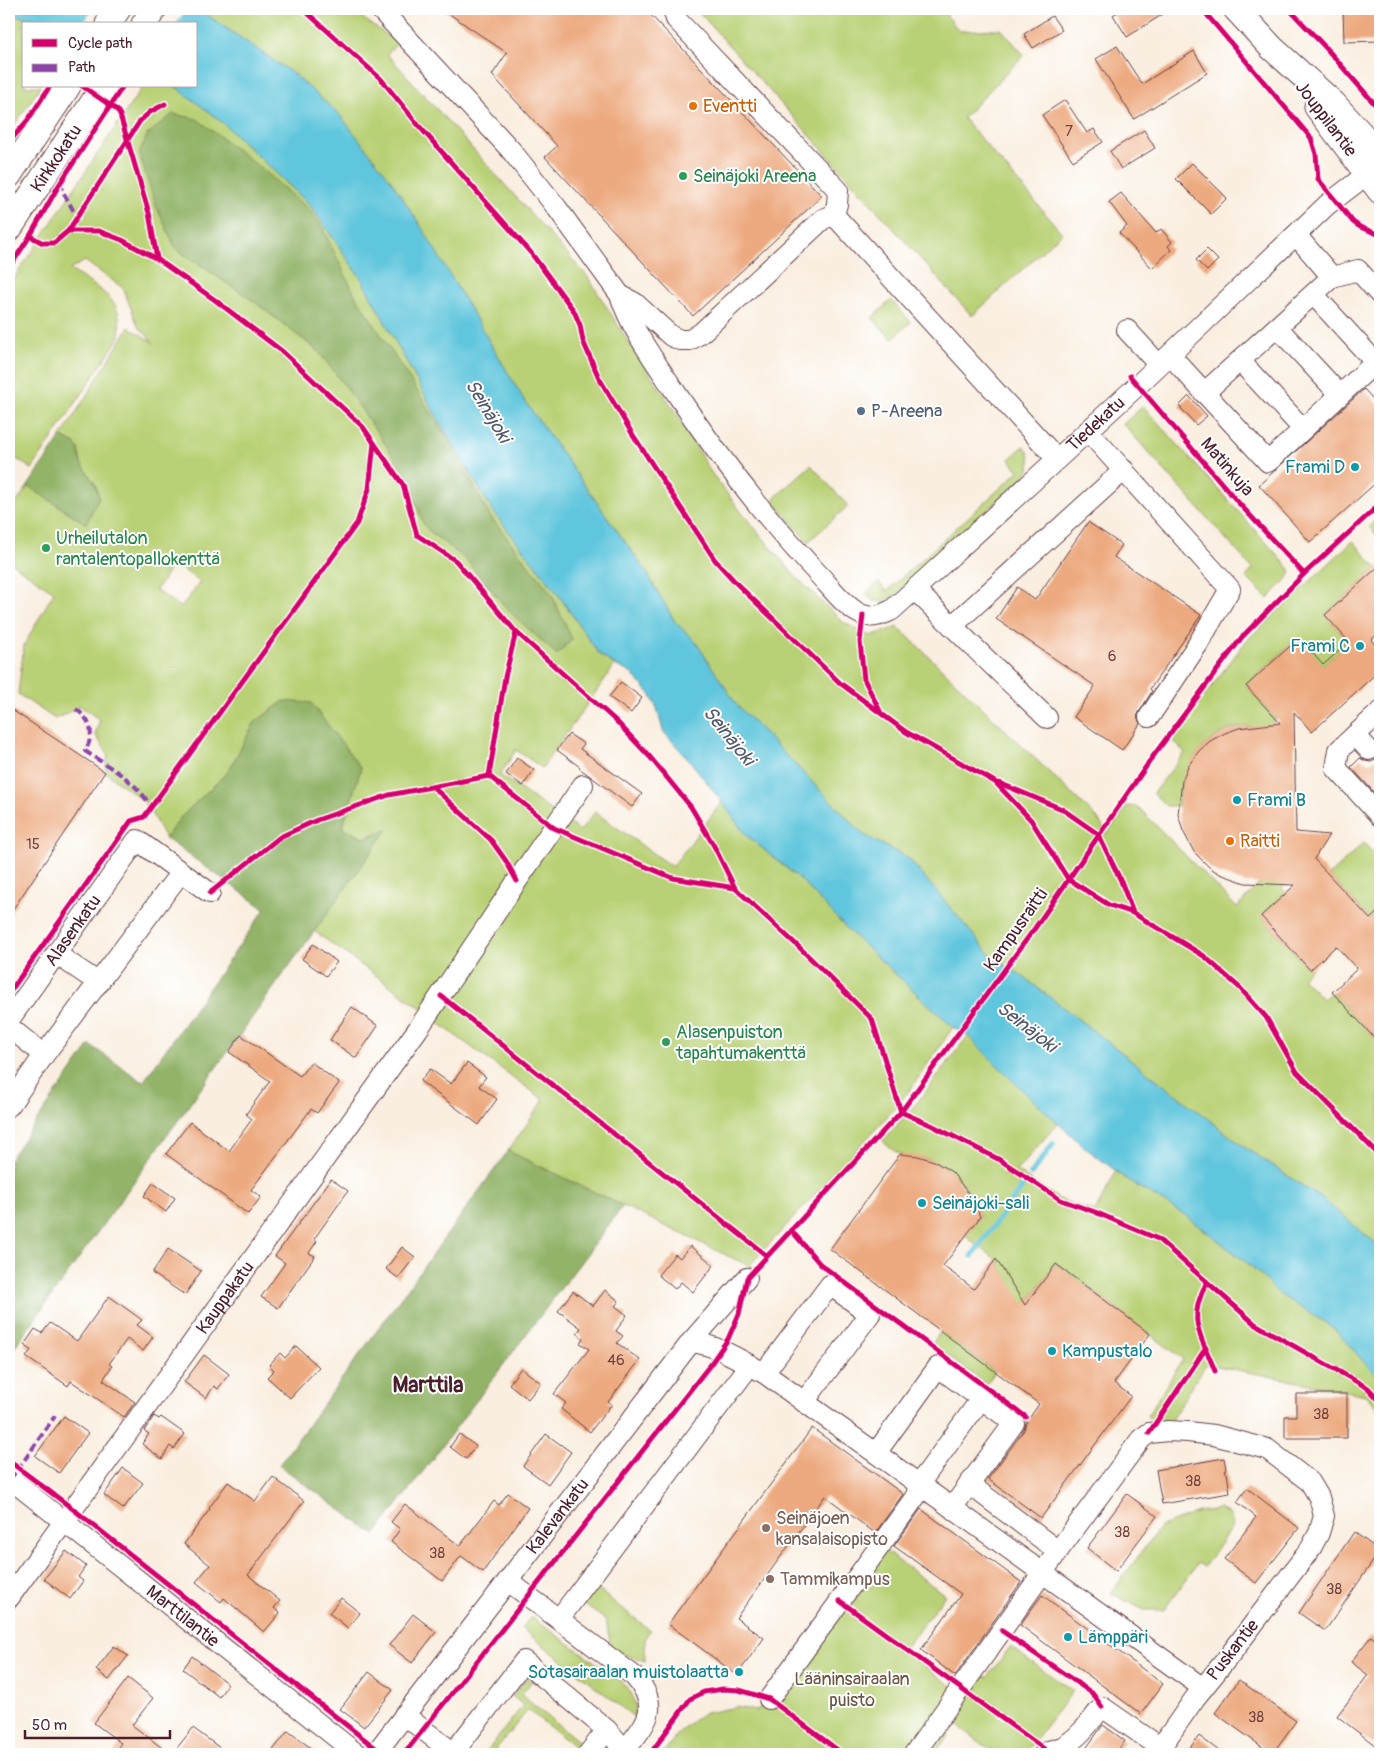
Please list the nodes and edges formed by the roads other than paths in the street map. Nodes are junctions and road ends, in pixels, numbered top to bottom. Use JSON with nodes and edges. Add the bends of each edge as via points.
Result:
{"nodes":[{"id":1,"x":118,"y":9,"type":"edge"},
{"id":2,"x":154,"y":9,"type":"edge"},
{"id":3,"x":380,"y":9,"type":"edge"},
{"id":4,"x":673,"y":9,"type":"edge"},
{"id":5,"x":1236,"y":9,"type":"edge"},
{"id":6,"x":109,"y":22,"type":"edge"},
{"id":7,"x":145,"y":22,"type":"edge"},
{"id":8,"x":67,"y":88,"type":"edge"},
{"id":9,"x":103,"y":88,"type":"edge"},
{"id":10,"x":1377,"y":171,"type":"edge"},
{"id":11,"x":9,"y":175,"type":"edge"},
{"id":12,"x":834,"y":215,"type":"junction"},
{"id":13,"x":9,"y":229,"type":"edge"},
{"id":14,"x":1296,"y":235,"type":"junction"},
{"id":15,"x":1332,"y":278,"type":"junction"},
{"id":16,"x":620,"y":295,"type":"junction"},
{"id":17,"x":1314,"y":295,"type":"junction"},
{"id":18,"x":1380,"y":295,"type":"edge"},
{"id":19,"x":1278,"y":327,"type":"junction"},
{"id":20,"x":1127,"y":330,"type":"dead end"},
{"id":21,"x":1165,"y":360,"type":"junction"},
{"id":22,"x":1378,"y":360,"type":"edge"},
{"id":23,"x":1240,"y":361,"type":"junction"},
{"id":24,"x":1204,"y":393,"type":"junction"},
{"id":25,"x":1340,"y":395,"type":"junction"},
{"id":26,"x":1303,"y":429,"type":"junction"},
{"id":27,"x":1088,"y":431,"type":"junction"},
{"id":28,"x":1057,"y":459,"type":"junction"},
{"id":29,"x":1124,"y":470,"type":"junction"},
{"id":30,"x":915,"y":590,"type":"junction"},
{"id":31,"x":952,"y":626,"type":"junction"},
{"id":32,"x":1380,"y":712,"type":"edge"},
{"id":33,"x":1047,"y":718,"type":"dead end"},
{"id":34,"x":1149,"y":718,"type":"dead end"},
{"id":35,"x":1355,"y":735,"type":"junction"},
{"id":36,"x":1369,"y":750,"type":"dead end"},
{"id":37,"x":583,"y":785,"type":"dead end"},
{"id":38,"x":1380,"y":816,"type":"edge"},
{"id":39,"x":181,"y":872,"type":"junction"},
{"id":40,"x":210,"y":893,"type":"dead end"},
{"id":41,"x":56,"y":954,"type":"junction"},
{"id":42,"x":98,"y":983,"type":"junction"},
{"id":43,"x":9,"y":1020,"type":"edge"},
{"id":44,"x":9,"y":1027,"type":"edge"},
{"id":45,"x":44,"y":1055,"type":"junction"},
{"id":46,"x":9,"y":1106,"type":"edge"},
{"id":47,"x":746,"y":1278,"type":"dead end"},
{"id":48,"x":691,"y":1342,"type":"junction"},
{"id":49,"x":757,"y":1369,"type":"junction"},
{"id":50,"x":981,"y":1399,"type":"junction"},
{"id":51,"x":804,"y":1402,"type":"junction"},
{"id":52,"x":876,"y":1453,"type":"junction"},
{"id":53,"x":9,"y":1478,"type":"edge"},
{"id":54,"x":919,"y":1484,"type":"junction"},
{"id":55,"x":969,"y":1484,"type":"junction"},
{"id":56,"x":952,"y":1508,"type":"junction"},
{"id":57,"x":64,"y":1522,"type":"junction"},
{"id":58,"x":1058,"y":1551,"type":"junction"},
{"id":59,"x":1042,"y":1574,"type":"junction"},
{"id":60,"x":508,"y":1580,"type":"junction"},
{"id":61,"x":9,"y":1598,"type":"edge"},
{"id":62,"x":559,"y":1619,"type":"junction"},
{"id":63,"x":1203,"y":1688,"type":"junction"},
{"id":64,"x":769,"y":1699,"type":"dead end"},
{"id":65,"x":404,"y":1715,"type":"junction"},
{"id":66,"x":607,"y":1730,"type":"junction"},
{"id":67,"x":1158,"y":1750,"type":"edge"},
{"id":68,"x":357,"y":1754,"type":"edge"},
{"id":69,"x":372,"y":1754,"type":"edge"},
{"id":70,"x":454,"y":1754,"type":"edge"},
{"id":71,"x":588,"y":1754,"type":"edge"},
{"id":72,"x":622,"y":1754,"type":"edge"},
{"id":73,"x":914,"y":1754,"type":"edge"},
{"id":74,"x":1044,"y":1754,"type":"edge"}],
"edges":[{"from":1,"to":6,"type":"main road"},
{"from":2,"to":7,"type":"main road"},
{"from":3,"to":16,"type":"street","via":[[516,156]]},
{"from":4,"to":12,"type":"street","via":[[676,19],[838,190]]},
{"from":5,"to":10,"type":"main road","name":"Jouppilantie"},
{"from":8,"to":11,"type":"main road","name":"Kirkkokatu"},
{"from":9,"to":13,"type":"main road","name":"Kirkkokatu"},
{"from":10,"to":14,"type":"street","name":"Tiedekatu","via":[[1327,205]]},
{"from":12,"to":16,"type":"street","via":[[823,219],[690,340],[671,336],[636,303]]},
{"from":12,"to":28,"type":"street"},
{"from":14,"to":15,"type":"street"},
{"from":14,"to":21,"type":"street","name":"Tiedekatu"},
{"from":15,"to":17,"type":"street"},
{"from":15,"to":18,"type":"street","via":[[1358,270]]},
{"from":16,"to":30,"type":"street","name":"Tiedekatu","via":[[625,311],[661,372],[715,450],[780,532],[846,604],[863,615],[876,617],[892,610]]},
{"from":17,"to":19,"type":"street"},
{"from":17,"to":22,"type":"street"},
{"from":19,"to":23,"type":"street"},
{"from":19,"to":25,"type":"street"},
{"from":20,"to":21,"type":"street"},
{"from":21,"to":24,"type":"street"},
{"from":21,"to":27,"type":"street","name":"Tiedekatu"},
{"from":22,"to":25,"type":"street"},
{"from":23,"to":24,"type":"street"},
{"from":23,"to":26,"type":"street"},
{"from":24,"to":26,"type":"street","via":[[1268,462]]},
{"from":25,"to":26,"type":"street"},
{"from":27,"to":28,"type":"street","name":"Tiedekatu"},
{"from":27,"to":29,"type":"street"},
{"from":28,"to":30,"type":"street","name":"Tiedekatu"},
{"from":29,"to":31,"type":"street"},
{"from":29,"to":34,"type":"street","via":[[1230,589]]},
{"from":30,"to":31,"type":"street"},
{"from":31,"to":33,"type":"street"},
{"from":32,"to":35,"type":"street"},
{"from":35,"to":36,"type":"street"},
{"from":35,"to":38,"type":"street","via":[[1338,750],[1336,768]]},
{"from":37,"to":57,"type":"street","name":"Kauppakatu","via":[[441,996]]},
{"from":39,"to":40,"type":"street"},
{"from":39,"to":41,"type":"street","name":"Alasenkatu","via":[[137,840]]},
{"from":39,"to":42,"type":"street"},
{"from":41,"to":42,"type":"street"},
{"from":41,"to":43,"type":"street","name":"Alasenkatu"},
{"from":42,"to":45,"type":"street"},
{"from":44,"to":45,"type":"street"},
{"from":45,"to":46,"type":"street"},
{"from":47,"to":48,"type":"street","name":"Kalevankatu"},
{"from":48,"to":49,"type":"street","via":[[721,1349]]},
{"from":48,"to":60,"type":"street","name":"Kalevankatu"},
{"from":49,"to":51,"type":"street"},
{"from":49,"to":51,"type":"street","via":[[830,1285],[870,1314]]},
{"from":49,"to":62,"type":"street"},
{"from":50,"to":52,"type":"street","via":[[938,1368]]},
{"from":50,"to":54,"type":"street"},
{"from":50,"to":55,"type":"street","via":[[1014,1423]]},
{"from":51,"to":52,"type":"street"},
{"from":52,"to":54,"type":"street"},
{"from":53,"to":57,"type":"street","name":"Marttilantie"},
{"from":54,"to":56,"type":"street"},
{"from":54,"to":64,"type":"street","via":[[916,1496]]},
{"from":55,"to":56,"type":"street"},
{"from":55,"to":58,"type":"street"},
{"from":56,"to":59,"type":"street"},
{"from":57,"to":61,"type":"street","name":"Kauppakatu"},
{"from":57,"to":68,"type":"street","name":"Marttilantie"},
{"from":58,"to":59,"type":"street"},
{"from":58,"to":63,"type":"street","name":"Puskantie","via":[[1149,1432],[1214,1435],[1267,1449],[1327,1496],[1319,1533],[1311,1548]]},
{"from":59,"to":63,"type":"street"},
{"from":59,"to":73,"type":"street"},
{"from":60,"to":62,"type":"street"},
{"from":60,"to":65,"type":"street","name":"Kalevankatu"},
{"from":62,"to":72,"type":"street","via":[[644,1686],[650,1700],[647,1719]]},
{"from":63,"to":67,"type":"street","name":"Puskantie"},
{"from":65,"to":69,"type":"street","name":"Kalevankatu"},
{"from":65,"to":70,"type":"street"},
{"from":66,"to":70,"type":"street","via":[[524,1661]]},
{"from":66,"to":71,"type":"street"},
{"from":66,"to":72,"type":"street"},
{"from":67,"to":74,"type":"street","via":[[1102,1707],[1080,1734],[1064,1747]]}]}
